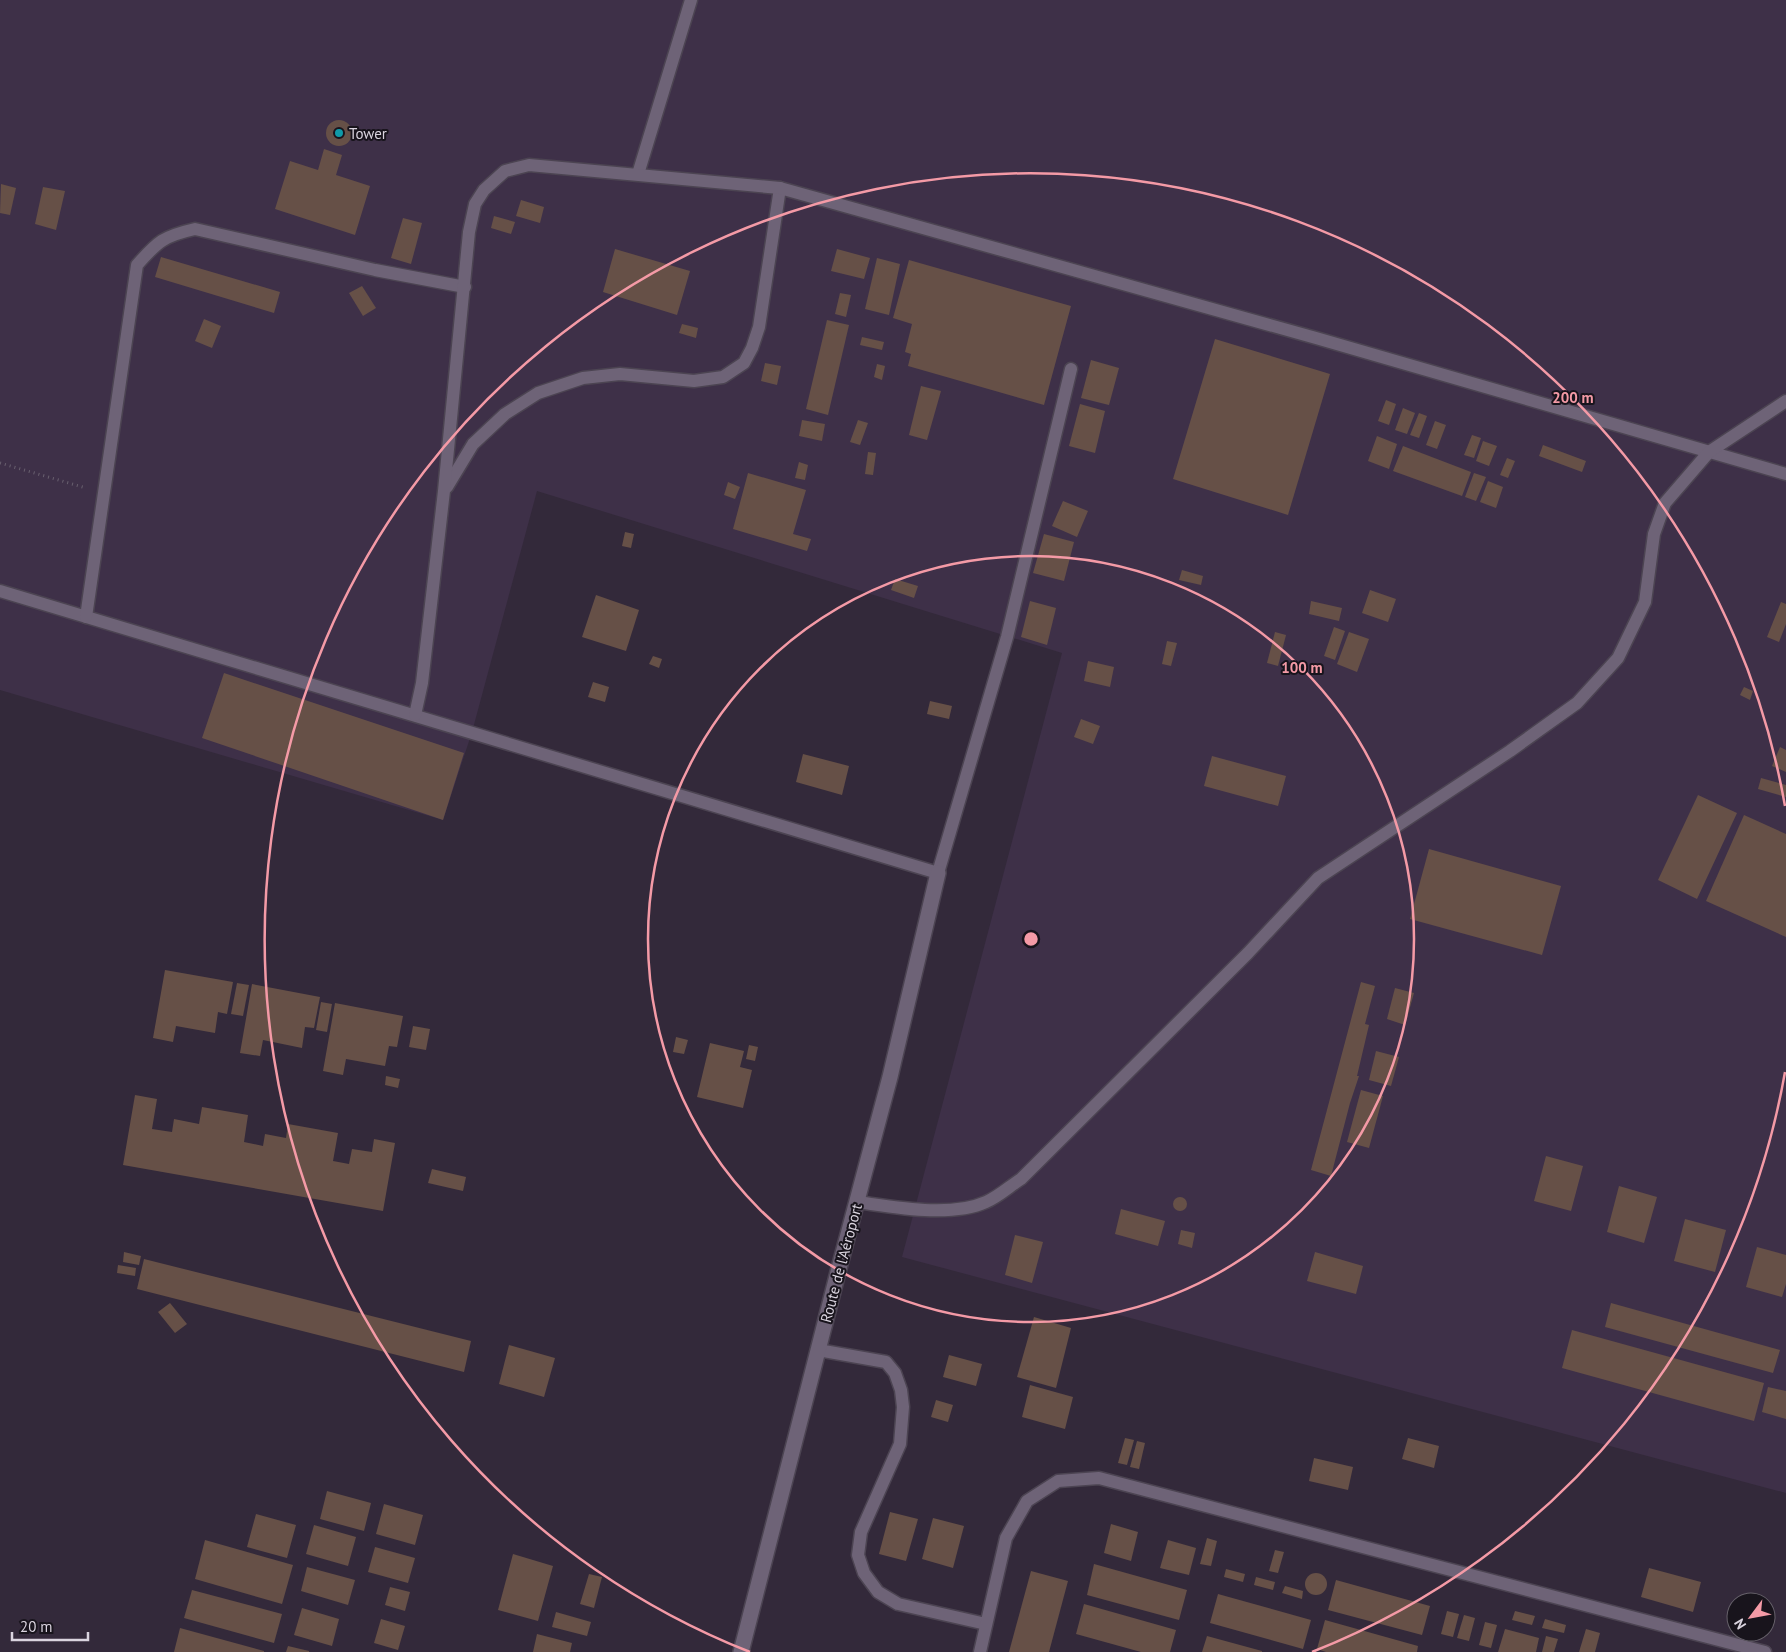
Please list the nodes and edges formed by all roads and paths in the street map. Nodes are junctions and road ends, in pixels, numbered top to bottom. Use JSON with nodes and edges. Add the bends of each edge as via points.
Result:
{"nodes":[{"id":1,"x":691,"y":0,"type":"edge"},
{"id":2,"x":638,"y":174,"type":"junction"},
{"id":3,"x":780,"y":188,"type":"junction"},
{"id":4,"x":465,"y":287,"type":"junction"},
{"id":5,"x":1070,"y":369,"type":"dead end"},
{"id":6,"x":1786,"y":401,"type":"edge"},
{"id":7,"x":1709,"y":452,"type":"junction"},
{"id":8,"x":0,"y":463,"type":"edge"},
{"id":9,"x":1786,"y":474,"type":"edge"},
{"id":10,"x":444,"y":491,"type":"junction"},
{"id":11,"x":104,"y":493,"type":"junction"},
{"id":12,"x":0,"y":591,"type":"edge"},
{"id":13,"x":86,"y":617,"type":"junction"},
{"id":14,"x":415,"y":715,"type":"junction"},
{"id":15,"x":938,"y":873,"type":"junction"},
{"id":16,"x":857,"y":1202,"type":"junction"},
{"id":17,"x":818,"y":1350,"type":"junction"},
{"id":18,"x":986,"y":1624,"type":"junction"},
{"id":19,"x":741,"y":1652,"type":"edge"},
{"id":20,"x":980,"y":1652,"type":"edge"},
{"id":21,"x":1766,"y":1652,"type":"edge"}],
"edges":[{"from":1,"to":2,"type":"lane"},
{"from":2,"to":3,"type":"lane"},
{"from":2,"to":4,"type":"lane","via":[[529,165],[505,171],[484,190],[475,204],[469,232]]},
{"from":3,"to":7,"type":"lane"},
{"from":3,"to":10,"type":"lane","via":[[759,327],[744,363],[723,377],[703,380],[620,374],[582,378],[538,393],[505,414],[473,444]]},
{"from":4,"to":10,"type":"lane"},
{"from":4,"to":11,"type":"lane","via":[[195,229],[172,234],[153,246],[137,265]]},
{"from":5,"to":15,"type":"lane","via":[[1007,637]]},
{"from":6,"to":7,"type":"lane"},
{"from":7,"to":9,"type":"lane"},
{"from":7,"to":16,"type":"lane","via":[[1665,503],[1654,534],[1645,602],[1618,658],[1577,704],[1318,878],[1248,953],[1021,1179],[986,1202],[956,1210]]},
{"from":8,"to":11,"type":"path"},
{"from":10,"to":14,"type":"lane","via":[[422,683]]},
{"from":11,"to":13,"type":"lane"},
{"from":12,"to":13,"type":"lane"},
{"from":13,"to":14,"type":"lane"},
{"from":14,"to":15,"type":"lane"},
{"from":15,"to":16,"type":"street","name":"Route de l'Aéroport"},
{"from":16,"to":17,"type":"street","name":"Route de l'Aéroport"},
{"from":17,"to":18,"type":"lane","via":[[886,1362],[895,1373],[901,1390],[904,1408],[900,1444],[861,1532],[858,1555],[864,1574],[878,1592],[898,1604]]},
{"from":17,"to":19,"type":"street","name":"Route de l'Aéroport"},
{"from":18,"to":20,"type":"lane"},
{"from":18,"to":21,"type":"lane","via":[[1006,1538],[1027,1501],[1058,1481],[1100,1478]]}]}
